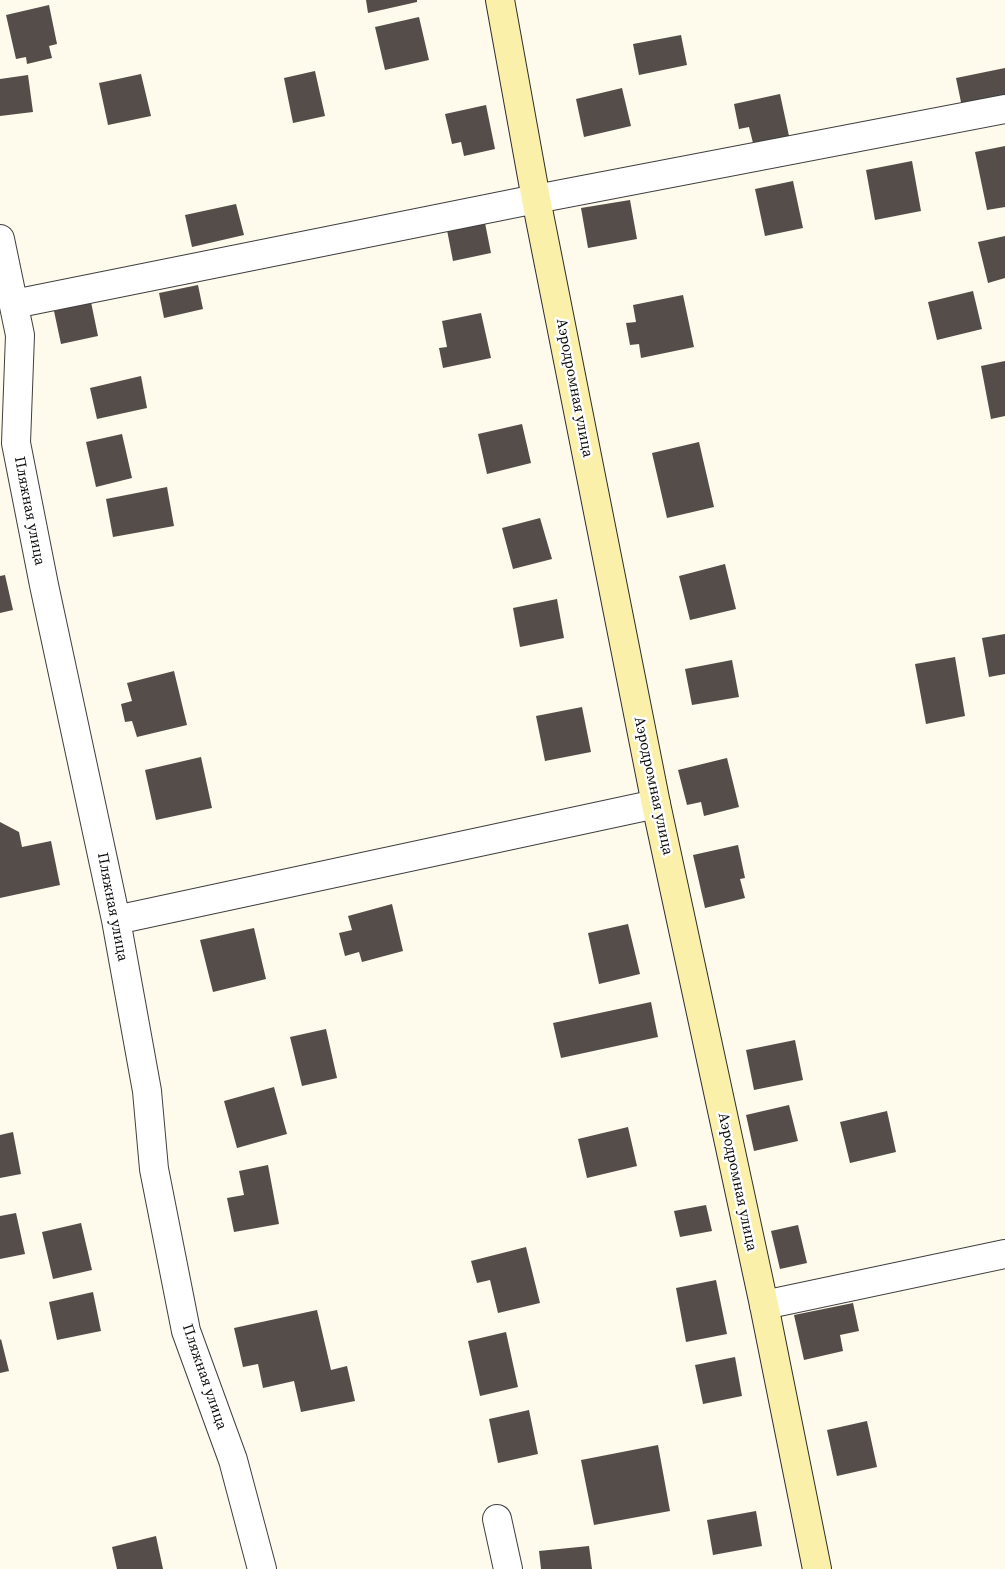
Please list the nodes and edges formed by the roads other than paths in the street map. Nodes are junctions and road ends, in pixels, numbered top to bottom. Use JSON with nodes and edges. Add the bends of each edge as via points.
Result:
{"nodes":[{"id":1,"x":500,"y":0,"type":"edge"},
{"id":2,"x":1005,"y":109,"type":"edge"},
{"id":3,"x":536,"y":199,"type":"junction"},
{"id":4,"x":0,"y":239,"type":"edge"},
{"id":5,"x":14,"y":304,"type":"junction"},
{"id":6,"x":656,"y":804,"type":"junction"},
{"id":7,"x":116,"y":920,"type":"junction"},
{"id":8,"x":1005,"y":1254,"type":"edge"},
{"id":9,"x":764,"y":1305,"type":"junction"},
{"id":10,"x":497,"y":1519,"type":"dead end"},
{"id":11,"x":262,"y":1569,"type":"edge"},
{"id":12,"x":508,"y":1569,"type":"edge"},
{"id":13,"x":817,"y":1569,"type":"edge"}],
"edges":[{"from":1,"to":3,"type":"street","name":"Аэродромная улица"},
{"from":2,"to":3,"type":"street"},
{"from":3,"to":5,"type":"street"},
{"from":3,"to":6,"type":"street","name":"Аэродромная улица"},
{"from":4,"to":5,"type":"street","name":"Пляжная улица"},
{"from":5,"to":7,"type":"street","name":"Пляжная улица","via":[[20,335],[16,444]]},
{"from":6,"to":7,"type":"street"},
{"from":6,"to":9,"type":"street","name":"Аэродромная улица"},
{"from":7,"to":11,"type":"street","name":"Пляжная улица","via":[[147,1091],[154,1169],[186,1331],[233,1460]]},
{"from":8,"to":9,"type":"street"},
{"from":9,"to":13,"type":"street","name":"Аэродромная улица"},
{"from":10,"to":12,"type":"street"}]}
